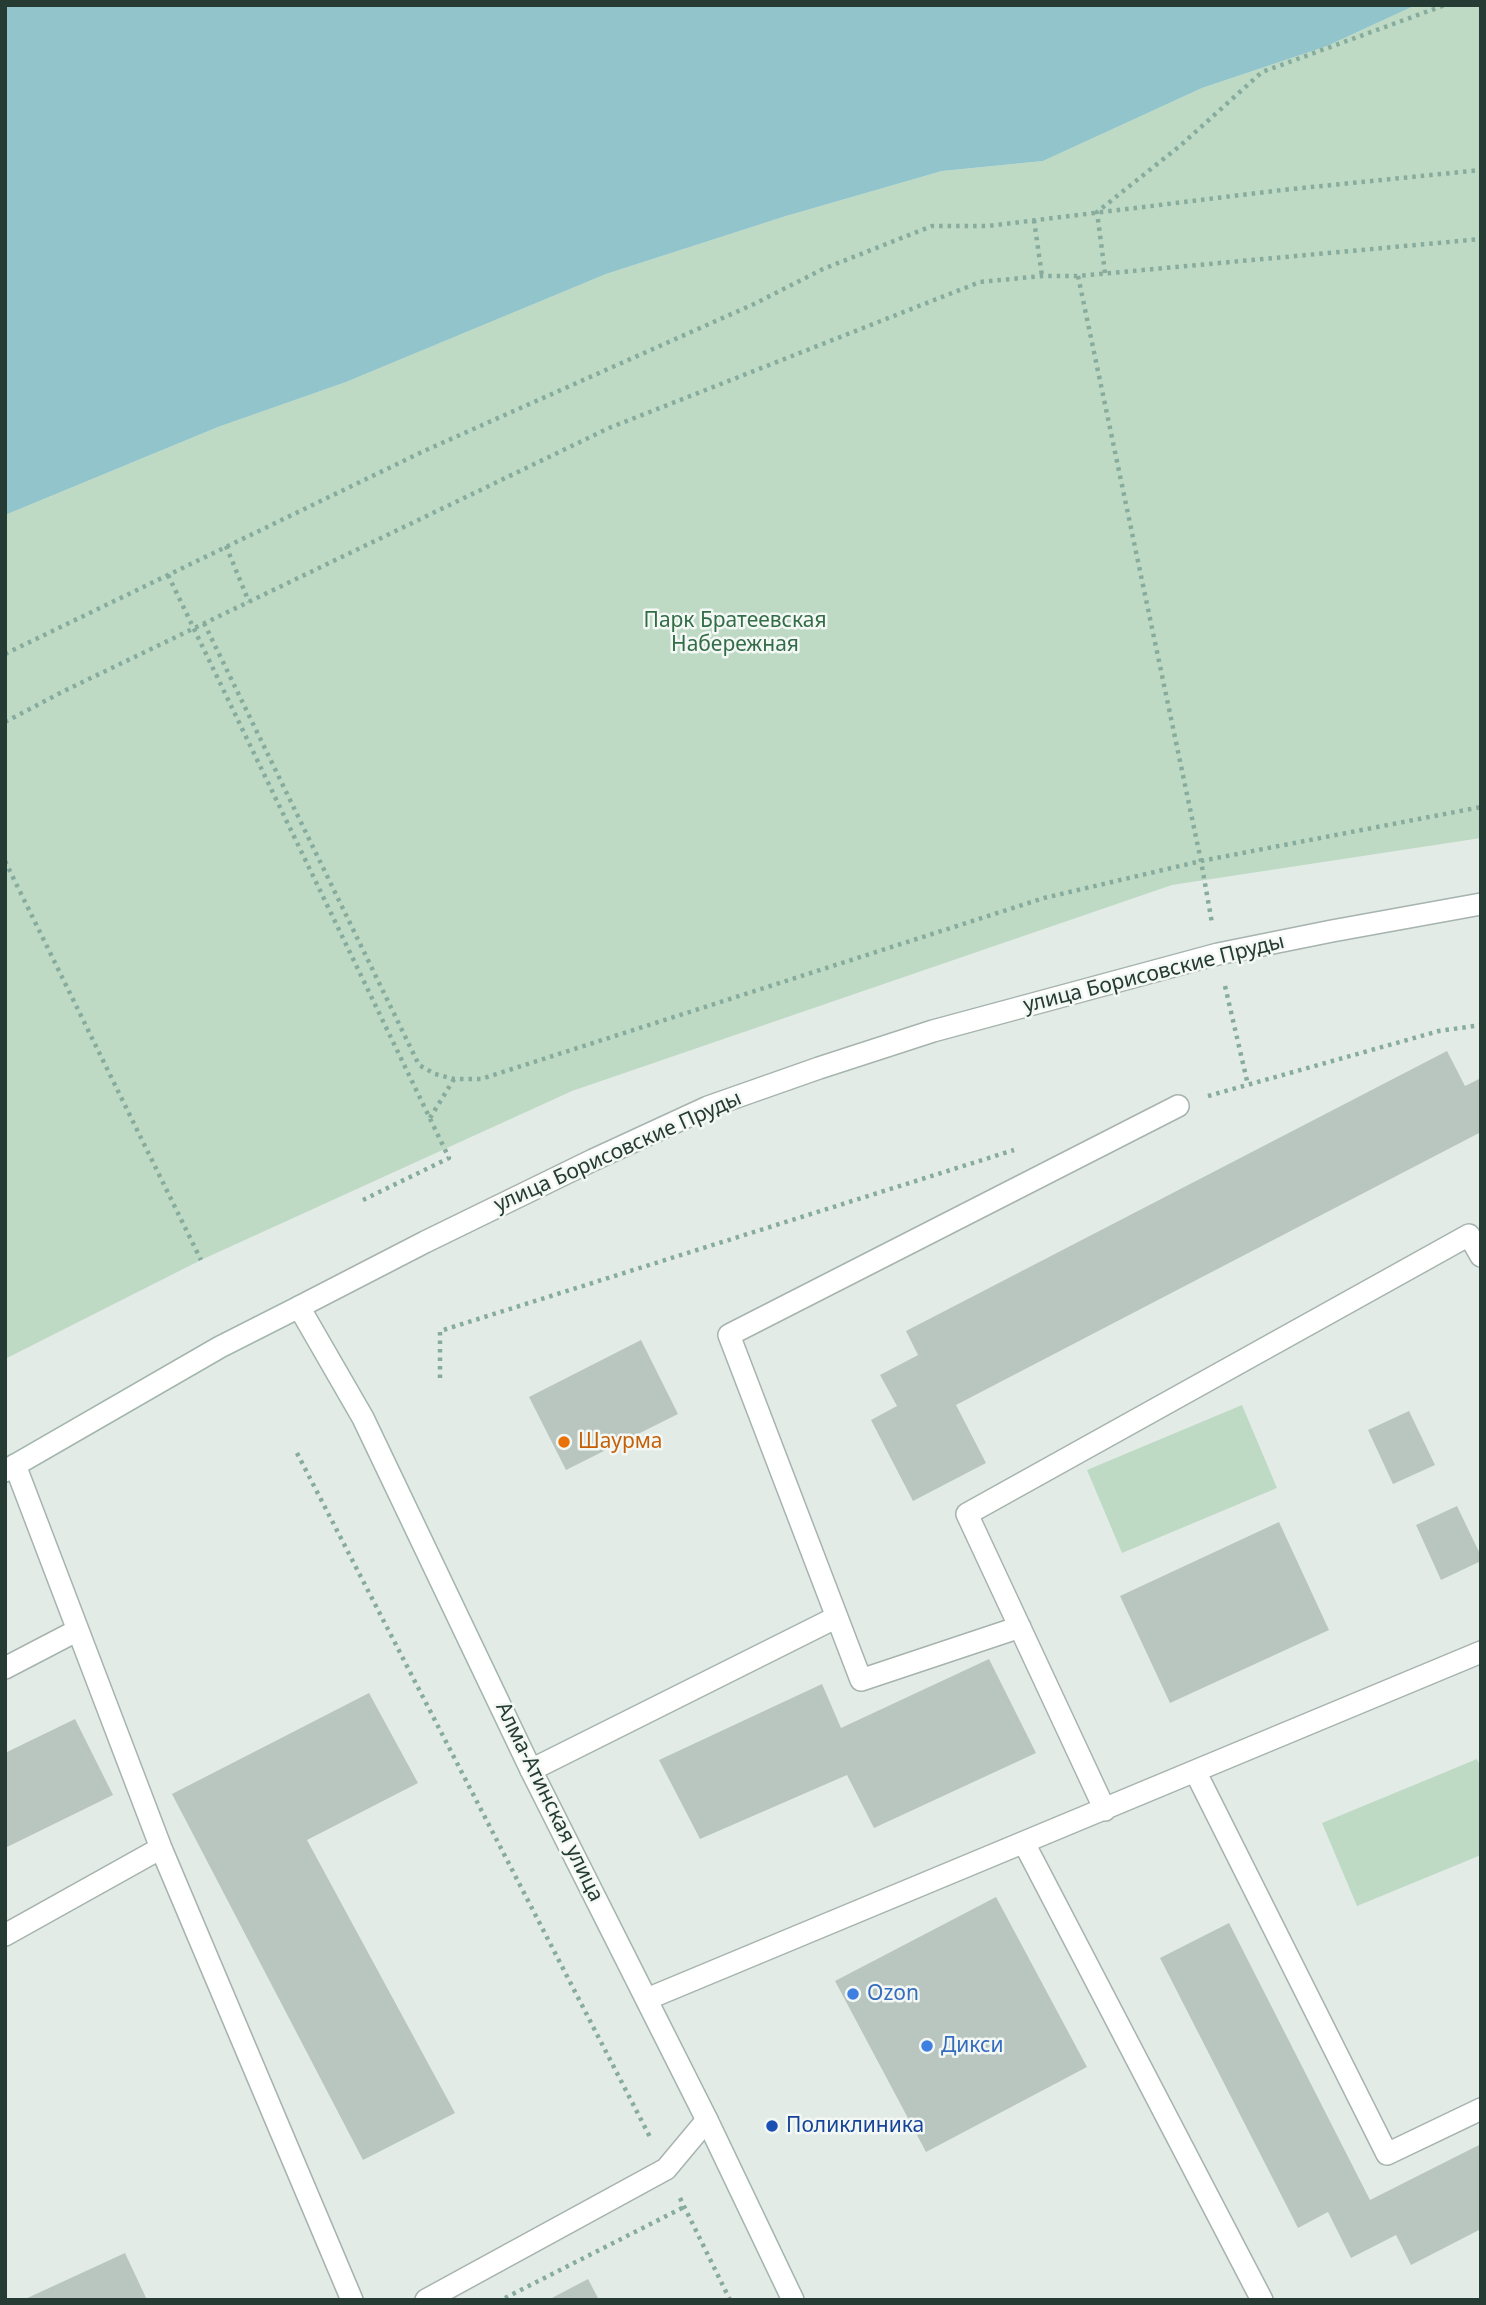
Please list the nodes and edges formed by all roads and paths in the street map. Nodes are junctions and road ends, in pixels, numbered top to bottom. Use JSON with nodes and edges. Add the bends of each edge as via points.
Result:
{"nodes":[{"id":1,"x":1445,"y":5,"type":"edge"},
{"id":2,"x":1481,"y":170,"type":"edge"},
{"id":3,"x":1097,"y":212,"type":"junction"},
{"id":4,"x":1034,"y":220,"type":"junction"},
{"id":5,"x":1481,"y":239,"type":"edge"},
{"id":6,"x":1105,"y":273,"type":"junction"},
{"id":7,"x":1042,"y":276,"type":"junction"},
{"id":8,"x":1078,"y":276,"type":"junction"},
{"id":9,"x":226,"y":546,"type":"junction"},
{"id":10,"x":168,"y":575,"type":"junction"},
{"id":11,"x":249,"y":602,"type":"junction"},
{"id":12,"x":204,"y":624,"type":"junction"},
{"id":13,"x":192,"y":629,"type":"junction"},
{"id":14,"x":5,"y":654,"type":"edge"},
{"id":15,"x":5,"y":722,"type":"edge"},
{"id":16,"x":1481,"y":807,"type":"edge"},
{"id":17,"x":1201,"y":860,"type":"junction"},
{"id":18,"x":5,"y":861,"type":"edge"},
{"id":19,"x":1481,"y":904,"type":"edge"},
{"id":20,"x":1218,"y":954,"type":"junction"},
{"id":21,"x":1481,"y":1025,"type":"edge"},
{"id":22,"x":454,"y":1079,"type":"junction"},
{"id":23,"x":1248,"y":1085,"type":"junction"},
{"id":24,"x":1178,"y":1106,"type":"joint"},
{"id":25,"x":430,"y":1118,"type":"junction"},
{"id":26,"x":1020,"y":1149,"type":"dead end"},
{"id":27,"x":363,"y":1200,"type":"dead end"},
{"id":28,"x":1481,"y":1256,"type":"edge"},
{"id":29,"x":201,"y":1260,"type":"dead end"},
{"id":30,"x":299,"y":1307,"type":"junction"},
{"id":31,"x":440,"y":1378,"type":"dead end"},
{"id":32,"x":297,"y":1453,"type":"dead end"},
{"id":33,"x":10,"y":1468,"type":"edge"},
{"id":34,"x":837,"y":1617,"type":"junction"},
{"id":35,"x":1020,"y":1627,"type":"junction"},
{"id":36,"x":78,"y":1630,"type":"junction"},
{"id":37,"x":1481,"y":1652,"type":"edge"},
{"id":38,"x":5,"y":1668,"type":"edge"},
{"id":39,"x":531,"y":1770,"type":"junction"},
{"id":40,"x":1195,"y":1771,"type":"junction"},
{"id":41,"x":1105,"y":1810,"type":"junction"},
{"id":42,"x":1024,"y":1843,"type":"junction"},
{"id":43,"x":161,"y":1848,"type":"junction"},
{"id":44,"x":5,"y":1936,"type":"edge"},
{"id":45,"x":647,"y":1999,"type":"junction"},
{"id":46,"x":1481,"y":2109,"type":"edge"},
{"id":47,"x":707,"y":2120,"type":"junction"},
{"id":48,"x":666,"y":2169,"type":"junction"},
{"id":49,"x":684,"y":2207,"type":"junction"},
{"id":50,"x":436,"y":2297,"type":"edge"},
{"id":51,"x":352,"y":2300,"type":"edge"},
{"id":52,"x":501,"y":2300,"type":"edge"},
{"id":53,"x":730,"y":2300,"type":"edge"},
{"id":54,"x":793,"y":2300,"type":"edge"},
{"id":55,"x":1262,"y":2300,"type":"edge"}],
"edges":[{"from":1,"to":3,"type":"path","via":[[1262,72]]},
{"from":2,"to":3,"type":"path"},
{"from":3,"to":4,"type":"path"},
{"from":3,"to":6,"type":"path"},
{"from":4,"to":7,"type":"path"},
{"from":4,"to":9,"type":"path","via":[[932,226],[823,269]]},
{"from":5,"to":6,"type":"path"},
{"from":6,"to":8,"type":"path"},
{"from":7,"to":8,"type":"path"},
{"from":7,"to":11,"type":"path","via":[[980,282],[609,428]]},
{"from":8,"to":17,"type":"path"},
{"from":9,"to":10,"type":"path"},
{"from":9,"to":11,"type":"path"},
{"from":10,"to":13,"type":"path"},
{"from":10,"to":14,"type":"path"},
{"from":11,"to":12,"type":"path"},
{"from":12,"to":13,"type":"path"},
{"from":12,"to":22,"type":"path","via":[[419,1065]]},
{"from":13,"to":15,"type":"path"},
{"from":13,"to":25,"type":"path"},
{"from":16,"to":17,"type":"path"},
{"from":17,"to":20,"type":"path"},
{"from":17,"to":22,"type":"path","via":[[1044,898],[481,1079]]},
{"from":18,"to":29,"type":"path"},
{"from":19,"to":20,"type":"street","name":"улица Борисовские Пруды"},
{"from":20,"to":23,"type":"path"},
{"from":20,"to":30,"type":"street","name":"улица Борисовские Пруды","via":[[933,1031],[708,1107]]},
{"from":21,"to":23,"type":"path","via":[[1439,1031]]},
{"from":22,"to":25,"type":"path"},
{"from":23,"to":24,"type":"path"},
{"from":24,"to":34,"type":"street","via":[[729,1335]]},
{"from":25,"to":27,"type":"path","via":[[449,1158]]},
{"from":26,"to":31,"type":"path","via":[[440,1331]]},
{"from":28,"to":35,"type":"street","via":[[1469,1235],[967,1514]]},
{"from":30,"to":33,"type":"street","name":"улица Борисовские Пруды","via":[[220,1347]]},
{"from":30,"to":39,"type":"street","name":"Алма-Атинская улица","via":[[363,1418]]},
{"from":32,"to":48,"type":"path"},
{"from":33,"to":36,"type":"street"},
{"from":34,"to":35,"type":"street","via":[[861,1680]]},
{"from":34,"to":39,"type":"street"},
{"from":35,"to":41,"type":"street"},
{"from":36,"to":38,"type":"street"},
{"from":36,"to":43,"type":"street"},
{"from":37,"to":40,"type":"street"},
{"from":39,"to":45,"type":"street","name":"Алма-Атинская улица"},
{"from":40,"to":41,"type":"street"},
{"from":40,"to":46,"type":"street","via":[[1387,2154]]},
{"from":41,"to":42,"type":"street"},
{"from":42,"to":45,"type":"street"},
{"from":42,"to":55,"type":"street"},
{"from":43,"to":44,"type":"street"},
{"from":43,"to":51,"type":"street"},
{"from":45,"to":47,"type":"street","name":"Алма-Атинская улица"},
{"from":47,"to":48,"type":"street"},
{"from":47,"to":54,"type":"street","name":"Алма-Атинская улица"},
{"from":48,"to":49,"type":"path"},
{"from":48,"to":50,"type":"street"},
{"from":49,"to":52,"type":"path"},
{"from":49,"to":53,"type":"path"}]}
